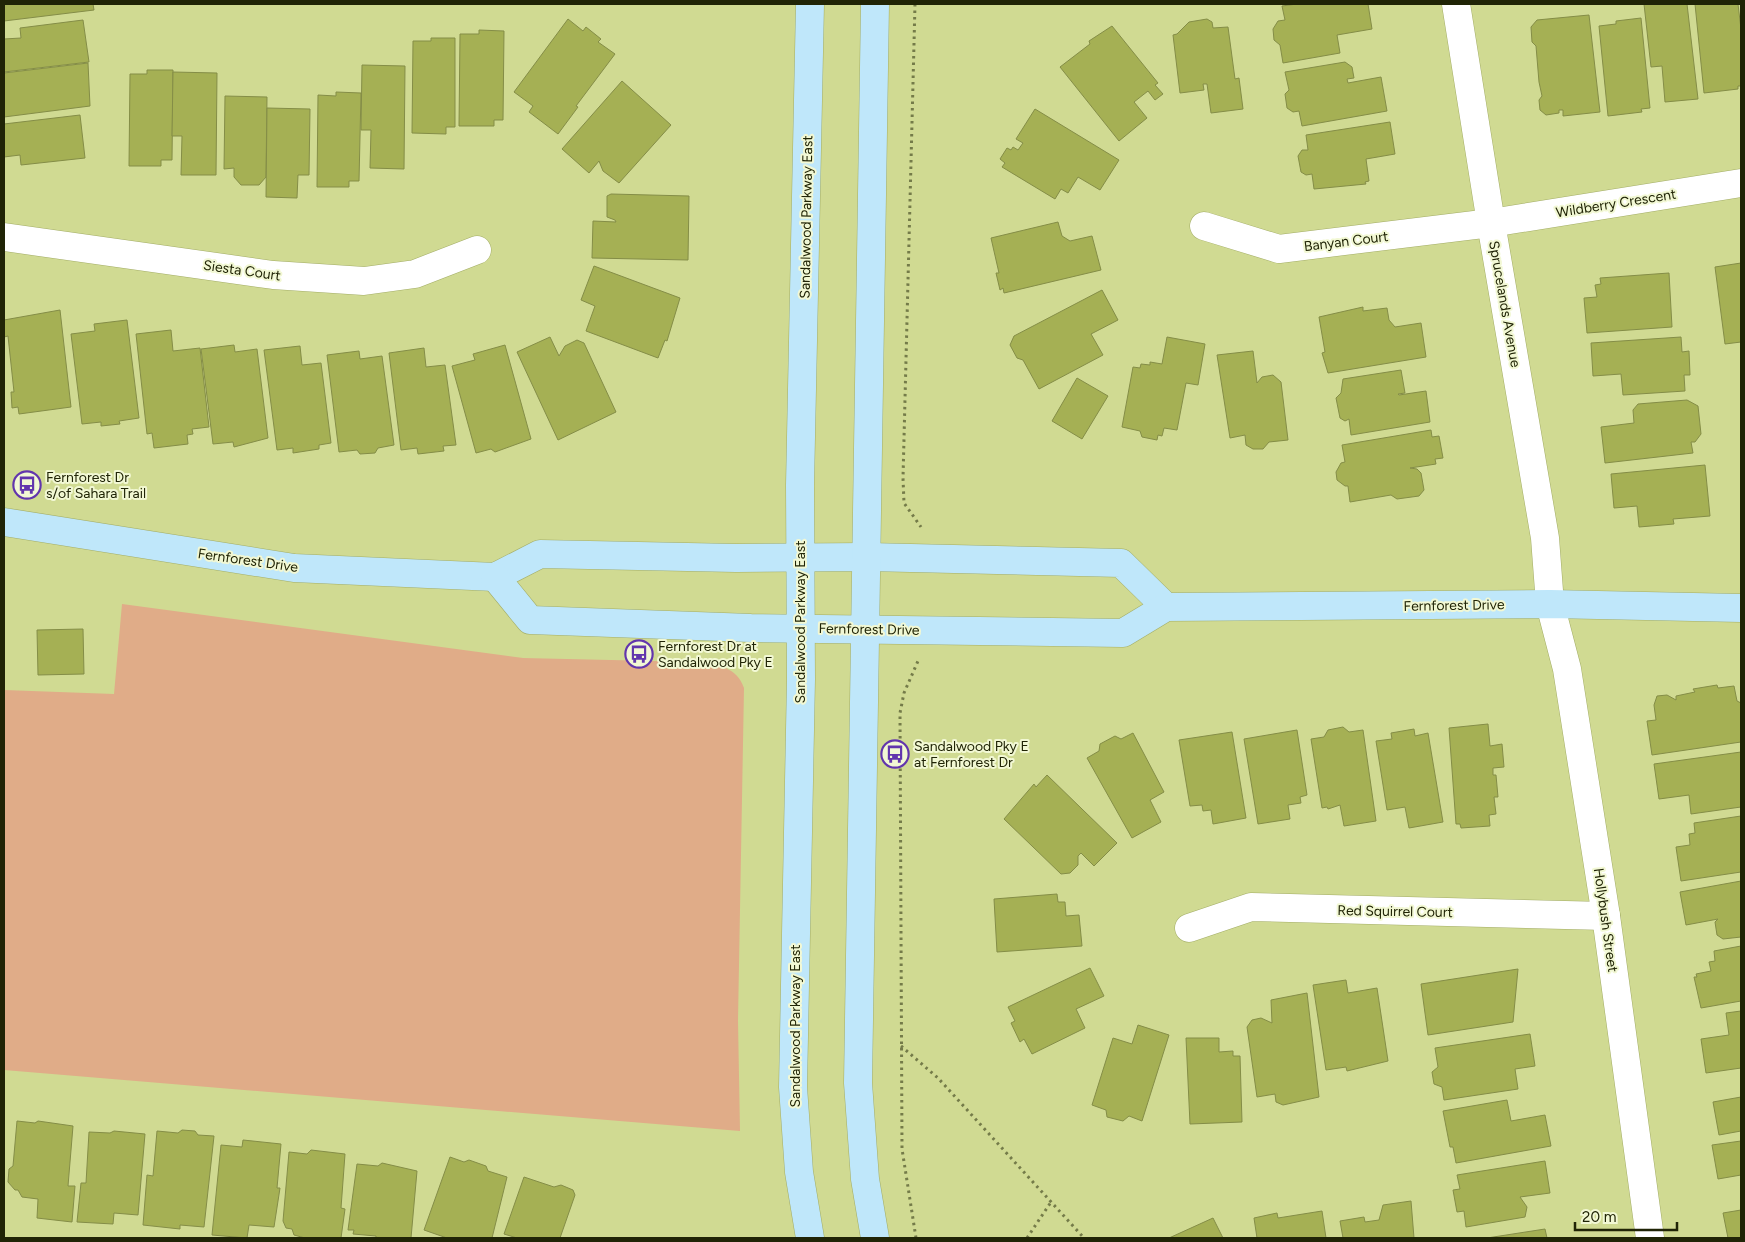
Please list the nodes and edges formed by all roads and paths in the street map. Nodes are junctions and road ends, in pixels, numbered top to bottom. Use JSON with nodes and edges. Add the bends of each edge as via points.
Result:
{"nodes":[{"id":1,"x":810,"y":4,"type":"edge"},
{"id":2,"x":875,"y":4,"type":"edge"},
{"id":3,"x":915,"y":4,"type":"edge"},
{"id":4,"x":1456,"y":4,"type":"edge"},
{"id":5,"x":1741,"y":183,"type":"edge"},
{"id":6,"x":1491,"y":223,"type":"junction"},
{"id":7,"x":1204,"y":226,"type":"dead end"},
{"id":8,"x":4,"y":237,"type":"edge"},
{"id":9,"x":477,"y":250,"type":"dead end"},
{"id":10,"x":4,"y":522,"type":"edge"},
{"id":11,"x":868,"y":557,"type":"junction"},
{"id":12,"x":799,"y":558,"type":"junction"},
{"id":13,"x":921,"y":560,"type":"junction"},
{"id":14,"x":495,"y":577,"type":"junction"},
{"id":15,"x":1550,"y":604,"type":"junction"},
{"id":16,"x":1166,"y":607,"type":"junction"},
{"id":17,"x":1741,"y":608,"type":"edge"},
{"id":18,"x":800,"y":628,"type":"junction"},
{"id":19,"x":866,"y":628,"type":"junction"},
{"id":20,"x":919,"y":630,"type":"junction"},
{"id":21,"x":1606,"y":916,"type":"junction"},
{"id":22,"x":1189,"y":928,"type":"dead end"},
{"id":23,"x":901,"y":1046,"type":"junction"},
{"id":24,"x":1051,"y":1202,"type":"junction"},
{"id":25,"x":810,"y":1238,"type":"edge"},
{"id":26,"x":875,"y":1238,"type":"edge"},
{"id":27,"x":916,"y":1238,"type":"edge"},
{"id":28,"x":1027,"y":1238,"type":"edge"},
{"id":29,"x":1084,"y":1238,"type":"edge"},
{"id":30,"x":1650,"y":1238,"type":"edge"}],
"edges":[{"from":1,"to":12,"type":"street","name":"Sandalwood Parkway East"},
{"from":2,"to":11,"type":"street"},
{"from":3,"to":13,"type":"path","via":[[903,478],[904,503],[921,525]]},
{"from":4,"to":6,"type":"street","name":"Sprucelands Avenue"},
{"from":5,"to":6,"type":"street","name":"Wildberry Crescent"},
{"from":6,"to":7,"type":"street","name":"Banyan Court","via":[[1279,249]]},
{"from":6,"to":15,"type":"street","name":"Sprucelands Avenue","via":[[1545,538]]},
{"from":8,"to":9,"type":"street","name":"Siesta Court","via":[[273,275],[364,281],[415,274]]},
{"from":10,"to":14,"type":"street","name":"Fernforest Drive","via":[[294,568]]},
{"from":11,"to":12,"type":"street","name":"Fernforest Drive"},
{"from":11,"to":13,"type":"street","name":"Fernforest Drive"},
{"from":11,"to":19,"type":"street"},
{"from":12,"to":14,"type":"street","name":"Fernforest Drive","via":[[540,554]]},
{"from":12,"to":18,"type":"street","name":"Sandalwood Parkway East"},
{"from":13,"to":16,"type":"street","name":"Fernforest Drive","via":[[1121,563]]},
{"from":14,"to":18,"type":"street","name":"Fernforest Drive","via":[[530,620]]},
{"from":15,"to":16,"type":"street","name":"Fernforest Drive"},
{"from":15,"to":17,"type":"street","name":"Fernforest Drive"},
{"from":15,"to":21,"type":"street","name":"Hollybush Street","via":[[1567,669]]},
{"from":16,"to":20,"type":"street","name":"Fernforest Drive","via":[[1123,633]]},
{"from":18,"to":19,"type":"street","name":"Fernforest Drive"},
{"from":18,"to":25,"type":"street","name":"Sandalwood Parkway East","via":[[793,1087],[799,1172]]},
{"from":19,"to":20,"type":"street","name":"Fernforest Drive"},
{"from":19,"to":26,"type":"street","via":[[858,1083],[865,1179]]},
{"from":20,"to":23,"type":"path","via":[[918,666],[904,693],[900,713]]},
{"from":21,"to":22,"type":"street","name":"Red Squirrel Court","via":[[1251,907]]},
{"from":21,"to":30,"type":"street","name":"Hollybush Street"},
{"from":23,"to":24,"type":"path","via":[[938,1078]]},
{"from":23,"to":27,"type":"path","via":[[902,1150]]},
{"from":24,"to":28,"type":"path"},
{"from":24,"to":29,"type":"path"}]}
